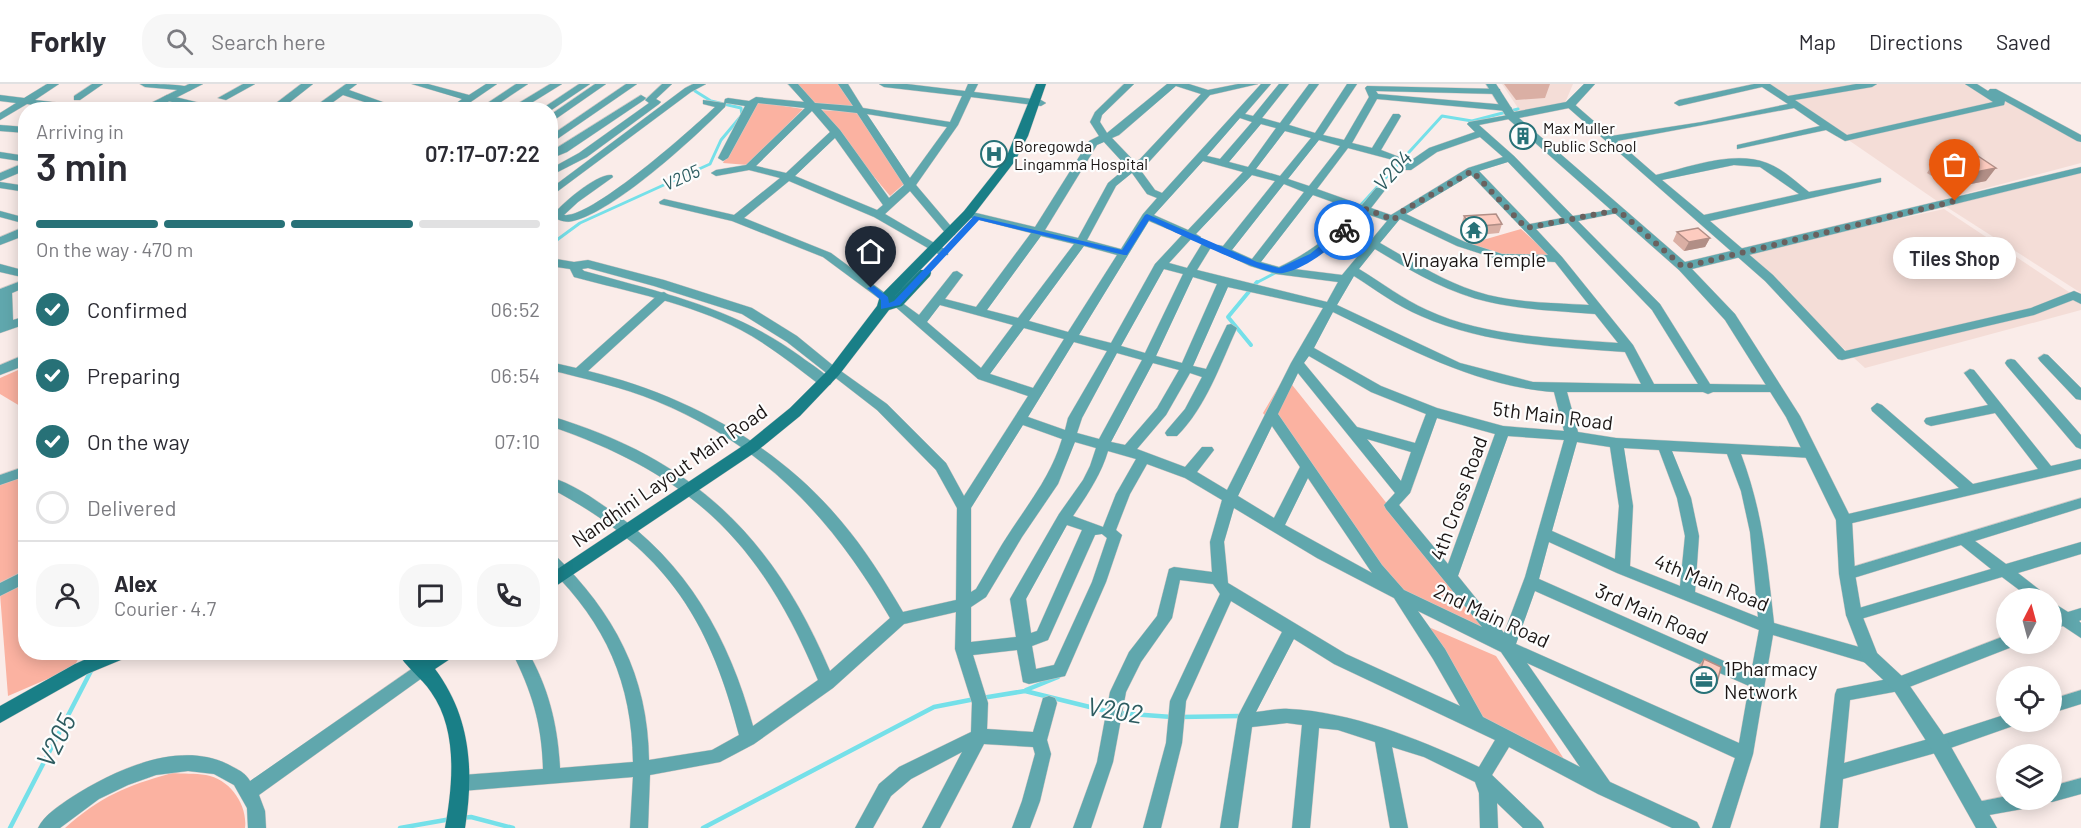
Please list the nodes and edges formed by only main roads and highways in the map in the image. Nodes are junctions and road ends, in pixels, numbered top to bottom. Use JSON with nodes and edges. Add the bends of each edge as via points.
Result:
{"nodes":[{"id":1,"x":1041,"y":84,"type":"edge"},
{"id":2,"x":1047,"y":84,"type":"edge"},
{"id":3,"x":1038,"y":103,"type":"junction"},
{"id":4,"x":972,"y":216,"type":"junction"},
{"id":5,"x":940,"y":251,"type":"junction"},
{"id":6,"x":558,"y":578,"type":"edge"},
{"id":7,"x":104,"y":660,"type":"edge"},
{"id":8,"x":414,"y":660,"type":"edge"},
{"id":9,"x":435,"y":660,"type":"edge"},
{"id":10,"x":423,"y":668,"type":"junction"},
{"id":11,"x":0,"y":715,"type":"edge"},
{"id":12,"x":455,"y":828,"type":"edge"}],
"edges":[{"from":1,"to":3,"type":"main road"},
{"from":2,"to":3,"type":"main road"},
{"from":3,"to":4,"type":"main road","via":[[1018,161]]},
{"from":4,"to":5,"type":"main road"},
{"from":4,"to":5,"type":"main road","via":[[951,233]]},
{"from":5,"to":6,"type":"main road","name":"Nandhini Layout Main Road","via":[[889,303],[830,377],[795,412],[752,447]]},
{"from":7,"to":11,"type":"main road"},
{"from":8,"to":10,"type":"main road"},
{"from":9,"to":10,"type":"main road"},
{"from":10,"to":12,"type":"main road","via":[[442,693],[460,745],[462,783]]}]}
